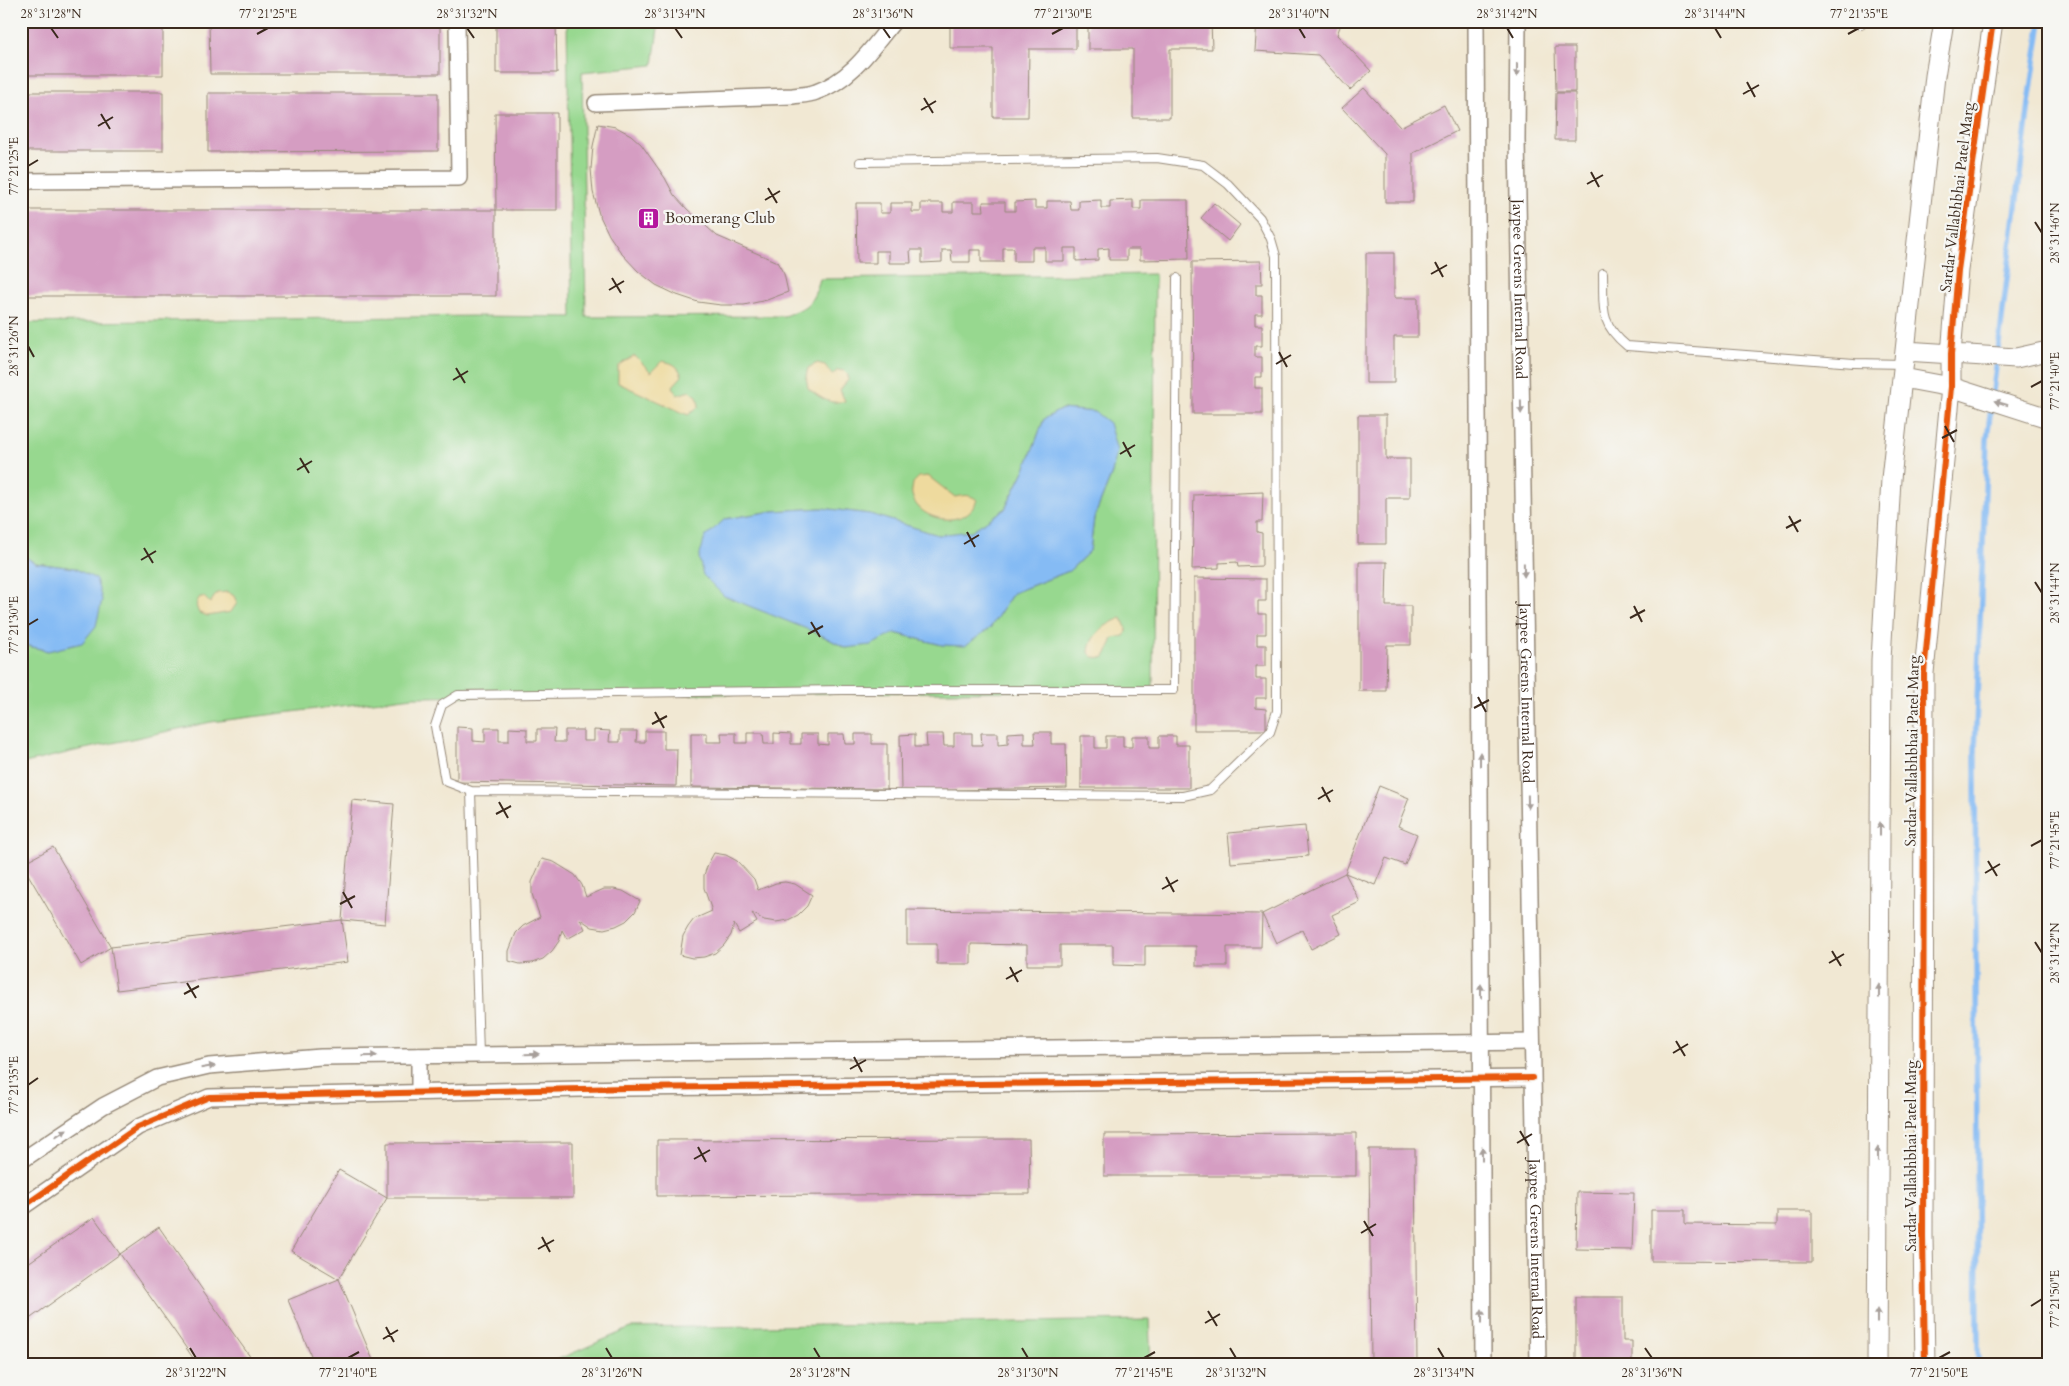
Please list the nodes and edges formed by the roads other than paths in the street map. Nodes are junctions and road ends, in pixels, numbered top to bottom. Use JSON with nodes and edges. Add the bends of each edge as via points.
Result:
{"nodes":[{"id":1,"x":457,"y":21,"type":"edge"},
{"id":2,"x":894,"y":21,"type":"edge"},
{"id":3,"x":1476,"y":21,"type":"edge"},
{"id":4,"x":1518,"y":21,"type":"edge"},
{"id":5,"x":1944,"y":21,"type":"edge"},
{"id":6,"x":1993,"y":21,"type":"edge"},
{"id":7,"x":596,"y":103,"type":"dead end"},
{"id":8,"x":860,"y":162,"type":"dead end"},
{"id":9,"x":21,"y":181,"type":"edge"},
{"id":10,"x":1603,"y":274,"type":"dead end"},
{"id":11,"x":1177,"y":278,"type":"dead end"},
{"id":12,"x":2048,"y":351,"type":"edge"},
{"id":13,"x":1951,"y":354,"type":"junction"},
{"id":14,"x":1904,"y":364,"type":"junction"},
{"id":15,"x":1951,"y":387,"type":"junction"},
{"id":16,"x":2048,"y":418,"type":"edge"},
{"id":17,"x":471,"y":791,"type":"junction"},
{"id":18,"x":1481,"y":1042,"type":"junction"},
{"id":19,"x":1532,"y":1042,"type":"junction"},
{"id":20,"x":479,"y":1055,"type":"junction"},
{"id":21,"x":419,"y":1056,"type":"junction"},
{"id":22,"x":1481,"y":1078,"type":"junction"},
{"id":23,"x":1532,"y":1078,"type":"junction"},
{"id":24,"x":419,"y":1092,"type":"junction"},
{"id":25,"x":21,"y":1161,"type":"edge"},
{"id":26,"x":21,"y":1208,"type":"edge"},
{"id":27,"x":1483,"y":1365,"type":"edge"},
{"id":28,"x":1538,"y":1365,"type":"edge"},
{"id":29,"x":1877,"y":1365,"type":"edge"},
{"id":30,"x":1925,"y":1365,"type":"edge"}],
"edges":[{"from":1,"to":9,"type":"street","via":[[459,178]]},
{"from":2,"to":7,"type":"street","via":[[864,59],[845,76],[816,92],[793,96]]},
{"from":18,"to":3,"type":"street","one_way":true},
{"from":4,"to":19,"type":"street","name":"Jaypee Greens Internal Road","one_way":true,"via":[[1517,160]]},
{"from":5,"to":14,"type":"street","name":"Sardar Vallabhbhai Patel Marg","via":[[1934,76]]},
{"from":6,"to":13,"type":"street","name":"Sardar Vallabhbhai Patel Marg","via":[[1958,270]]},
{"from":8,"to":17,"type":"lane","via":[[1157,158],[1203,165],[1228,184],[1260,218],[1276,256],[1277,711],[1270,732],[1210,790],[1183,796]]},
{"from":10,"to":14,"type":"lane","via":[[1604,315],[1616,337],[1627,346]]},
{"from":11,"to":17,"type":"lane","via":[[1174,690],[458,695],[442,704],[435,726],[445,781]]},
{"from":12,"to":13,"type":"street","via":[[2016,358]]},
{"from":13,"to":14,"type":"street"},
{"from":13,"to":15,"type":"street","name":"Sardar Vallabhbhai Patel Marg"},
{"from":14,"to":15,"type":"street"},
{"from":29,"to":14,"type":"street","name":"Sardar Vallabhbhai Patel Marg","one_way":true,"via":[[1881,660],[1891,479]]},
{"from":16,"to":15,"type":"street","one_way":true},
{"from":15,"to":30,"type":"street","name":"Sardar Vallabhbhai Patel Marg","via":[[1924,674]]},
{"from":17,"to":20,"type":"lane"},
{"from":18,"to":19,"type":"street"},
{"from":20,"to":18,"type":"street","one_way":true},
{"from":18,"to":22,"type":"street"},
{"from":19,"to":23,"type":"street","name":"Jaypee Greens Internal Road"},
{"from":20,"to":21,"type":"street"},
{"from":21,"to":24,"type":"street"},
{"from":25,"to":21,"type":"street","one_way":true,"via":[[103,1106],[158,1078],[208,1066],[321,1057]]},
{"from":22,"to":23,"type":"street"},
{"from":22,"to":24,"type":"street"},
{"from":27,"to":22,"type":"street","one_way":true},
{"from":23,"to":28,"type":"street","name":"Jaypee Greens Internal Road"},
{"from":24,"to":26,"type":"street","via":[[209,1097],[138,1126]]}]}
